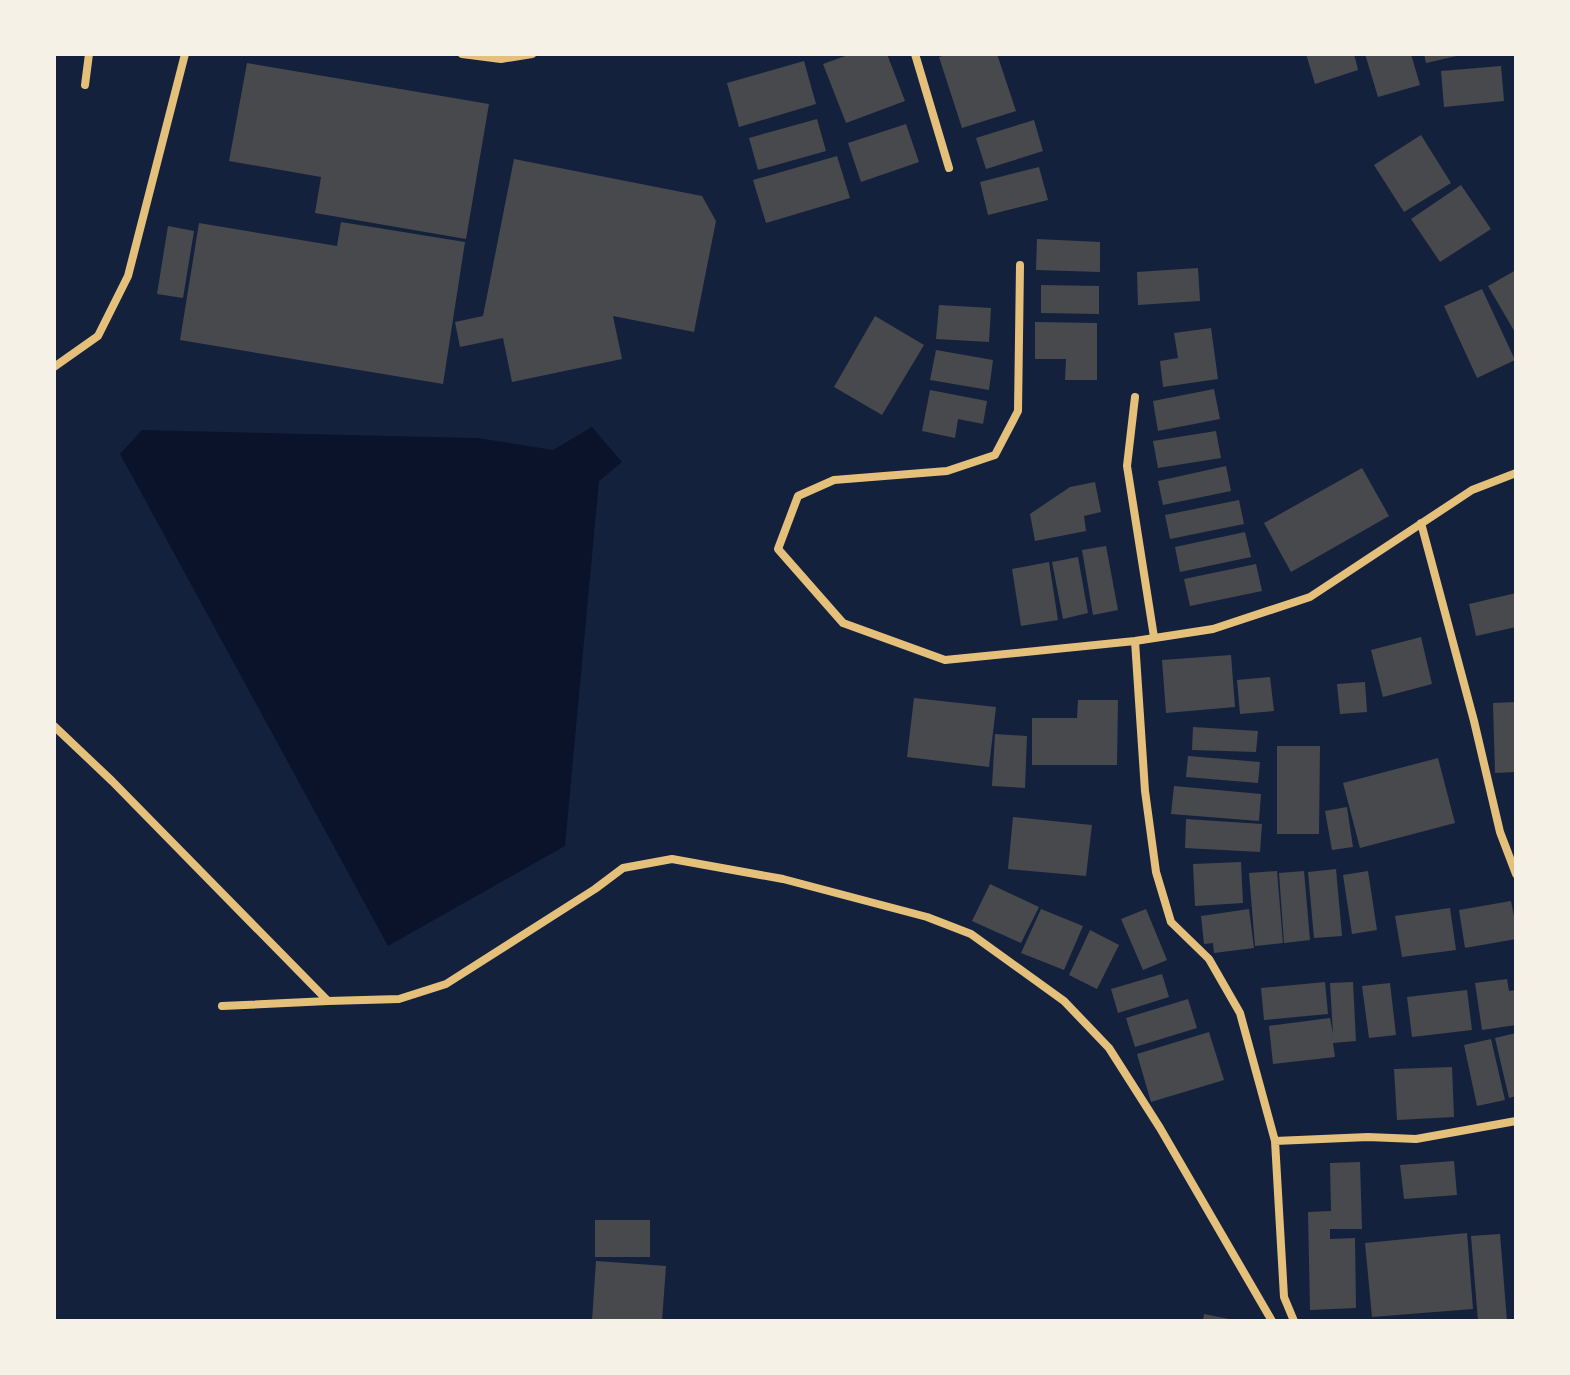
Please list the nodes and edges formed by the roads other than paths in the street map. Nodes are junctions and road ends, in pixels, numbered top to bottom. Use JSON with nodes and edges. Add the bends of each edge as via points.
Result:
{"nodes":[{"id":1,"x":89,"y":54,"type":"edge"},
{"id":2,"x":185,"y":54,"type":"edge"},
{"id":3,"x":462,"y":54,"type":"edge"},
{"id":4,"x":532,"y":54,"type":"edge"},
{"id":5,"x":915,"y":54,"type":"edge"},
{"id":6,"x":85,"y":85,"type":"dead end"},
{"id":7,"x":949,"y":168,"type":"dead end"},
{"id":8,"x":1020,"y":265,"type":"dead end"},
{"id":9,"x":54,"y":367,"type":"edge"},
{"id":10,"x":1135,"y":397,"type":"dead end"},
{"id":11,"x":1516,"y":473,"type":"edge"},
{"id":12,"x":1421,"y":523,"type":"junction"},
{"id":13,"x":1154,"y":637,"type":"junction"},
{"id":14,"x":1135,"y":641,"type":"junction"},
{"id":15,"x":54,"y":726,"type":"edge"},
{"id":16,"x":1516,"y":874,"type":"edge"},
{"id":17,"x":328,"y":1001,"type":"junction"},
{"id":18,"x":222,"y":1006,"type":"dead end"},
{"id":19,"x":1516,"y":1121,"type":"edge"},
{"id":20,"x":1275,"y":1141,"type":"junction"},
{"id":21,"x":1272,"y":1321,"type":"edge"},
{"id":22,"x":1294,"y":1321,"type":"edge"}],
"edges":[{"from":1,"to":6,"type":"street"},
{"from":2,"to":9,"type":"street","via":[[128,276],[98,336]]},
{"from":3,"to":4,"type":"street","via":[[501,59]]},
{"from":5,"to":7,"type":"street"},
{"from":8,"to":14,"type":"street","via":[[1018,411],[995,455],[947,471],[834,480],[798,496],[778,549],[843,623],[945,660]]},
{"from":10,"to":13,"type":"street","via":[[1127,466]]},
{"from":11,"to":12,"type":"street","via":[[1472,490]]},
{"from":12,"to":13,"type":"street","via":[[1310,597],[1213,629]]},
{"from":12,"to":16,"type":"street","via":[[1500,832]]},
{"from":13,"to":14,"type":"street"},
{"from":14,"to":20,"type":"street","via":[[1156,872],[1171,922],[1209,959],[1240,1013]]},
{"from":15,"to":17,"type":"street"},
{"from":17,"to":18,"type":"street"},
{"from":17,"to":21,"type":"street","via":[[399,999],[446,984],[623,868],[672,859],[783,879],[927,917],[971,934],[1064,1001],[1109,1048]]},
{"from":19,"to":20,"type":"street","via":[[1416,1139]]},
{"from":20,"to":22,"type":"street","via":[[1284,1297]]}]}
